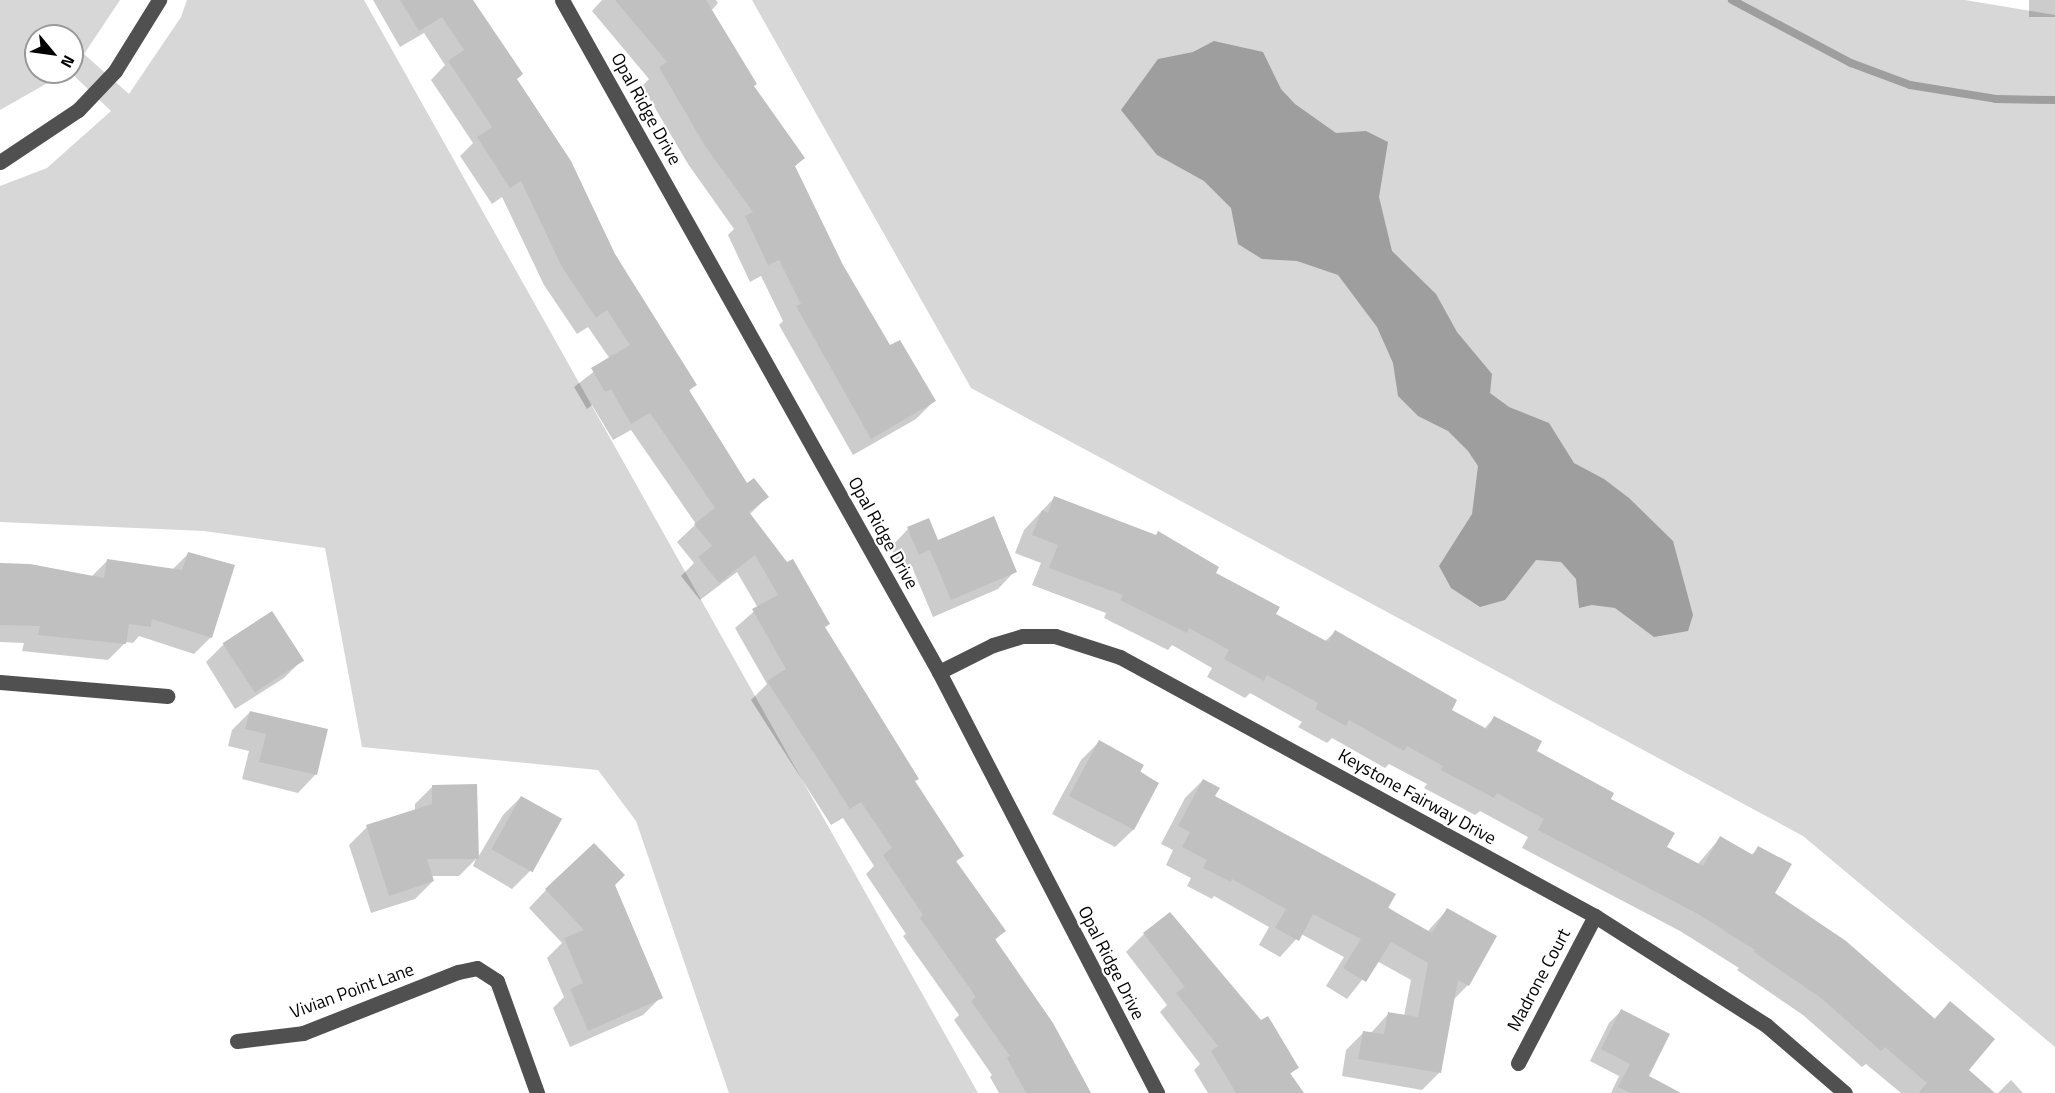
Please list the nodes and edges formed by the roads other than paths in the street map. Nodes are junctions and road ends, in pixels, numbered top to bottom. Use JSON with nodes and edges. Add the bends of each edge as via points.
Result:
{"nodes":[{"id":1,"x":159,"y":0,"type":"edge"},
{"id":2,"x":562,"y":0,"type":"edge"},
{"id":3,"x":0,"y":162,"type":"edge"},
{"id":4,"x":939,"y":672,"type":"junction"},
{"id":5,"x":0,"y":681,"type":"edge"},
{"id":6,"x":167,"y":696,"type":"dead end"},
{"id":7,"x":1595,"y":916,"type":"junction"},
{"id":8,"x":237,"y":1041,"type":"dead end"},
{"id":9,"x":1518,"y":1063,"type":"dead end"},
{"id":10,"x":537,"y":1093,"type":"edge"},
{"id":11,"x":1157,"y":1093,"type":"edge"},
{"id":12,"x":1845,"y":1093,"type":"edge"}],
"edges":[{"from":1,"to":3,"type":"street","via":[[115,71],[78,110]]},
{"from":2,"to":4,"type":"street","name":"Opal Ridge Drive"},
{"from":4,"to":7,"type":"street","name":"Keystone Fairway Drive","via":[[993,645],[1023,636],[1055,636],[1120,657]]},
{"from":4,"to":11,"type":"street","name":"Opal Ridge Drive"},
{"from":5,"to":6,"type":"street"},
{"from":7,"to":9,"type":"street","name":"Madrone Court"},
{"from":7,"to":12,"type":"street","name":"Keystone Fairway Drive","via":[[1766,1025]]},
{"from":8,"to":10,"type":"street","name":"Vivian Point Lane","via":[[303,1033],[477,968],[497,981]]}]}
